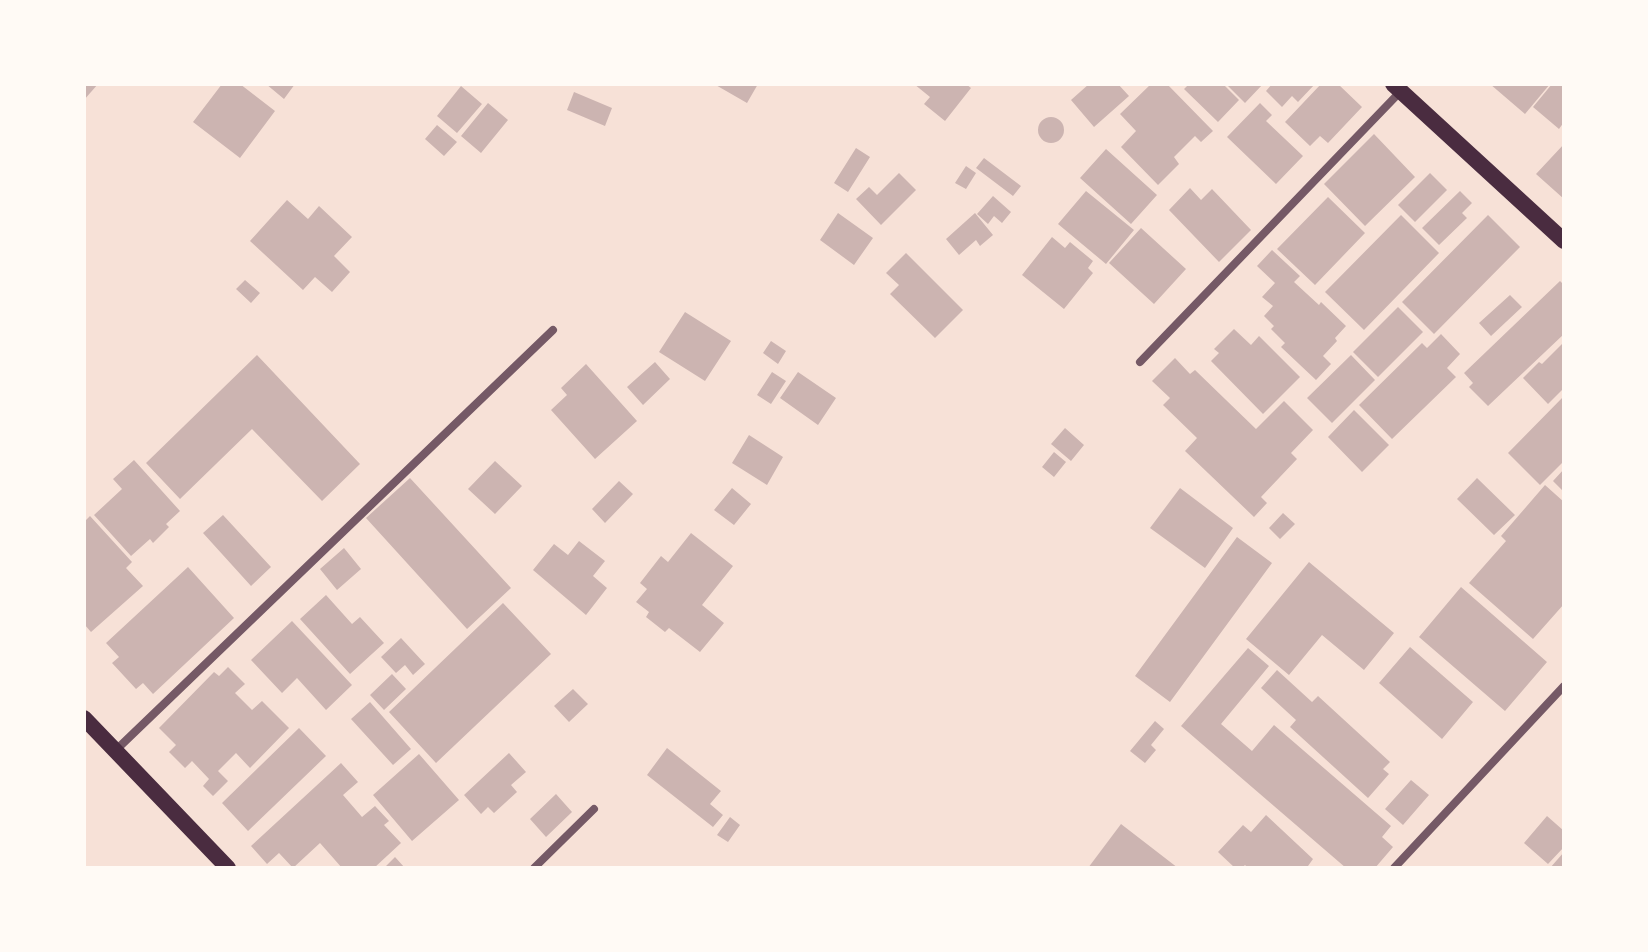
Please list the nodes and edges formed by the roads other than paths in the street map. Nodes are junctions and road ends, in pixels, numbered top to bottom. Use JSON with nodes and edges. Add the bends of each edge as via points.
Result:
{"nodes":[{"id":1,"x":1397,"y":88,"type":"edge"},
{"id":2,"x":1564,"y":241,"type":"edge"},
{"id":3,"x":553,"y":330,"type":"dead end"},
{"id":4,"x":1140,"y":362,"type":"dead end"},
{"id":5,"x":1564,"y":686,"type":"edge"},
{"id":6,"x":87,"y":727,"type":"edge"},
{"id":7,"x":116,"y":750,"type":"junction"},
{"id":8,"x":594,"y":809,"type":"dead end"},
{"id":9,"x":228,"y":868,"type":"edge"},
{"id":10,"x":534,"y":868,"type":"edge"},
{"id":11,"x":1394,"y":868,"type":"edge"}],
"edges":[{"from":1,"to":2,"type":"main road"},
{"from":1,"to":4,"type":"street"},
{"from":3,"to":7,"type":"street"},
{"from":5,"to":11,"type":"street"},
{"from":6,"to":7,"type":"main road"},
{"from":7,"to":9,"type":"main road"},
{"from":8,"to":10,"type":"street"}]}
